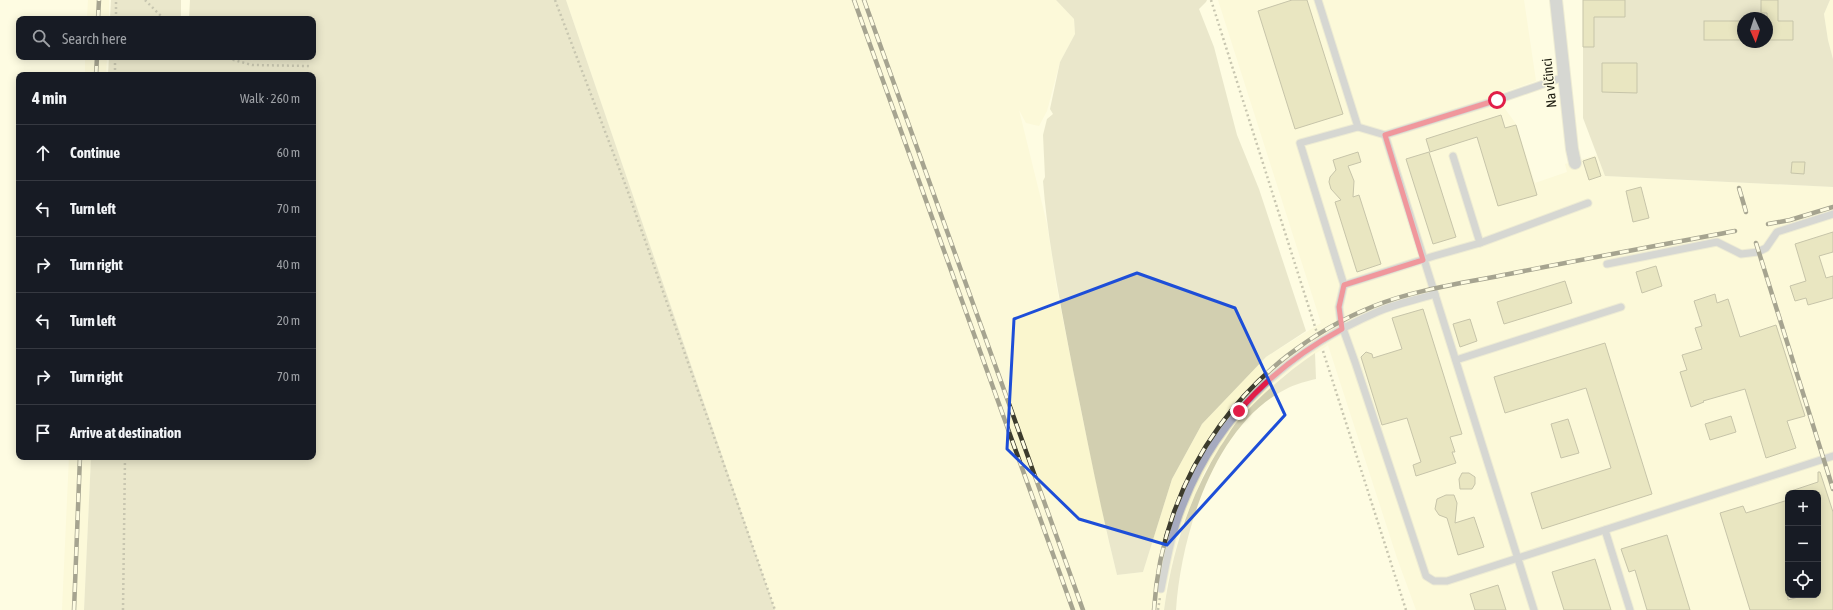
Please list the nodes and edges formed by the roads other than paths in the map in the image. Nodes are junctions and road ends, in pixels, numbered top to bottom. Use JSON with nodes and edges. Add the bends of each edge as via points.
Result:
{"nodes":[{"id":1,"x":1318,"y":0,"type":"edge"},
{"id":2,"x":1556,"y":0,"type":"edge"},
{"id":3,"x":1564,"y":77,"type":"junction"},
{"id":4,"x":1358,"y":126,"type":"junction"},
{"id":5,"x":1385,"y":135,"type":"junction"},
{"id":6,"x":1453,"y":156,"type":"dead end"},
{"id":7,"x":1575,"y":163,"type":"dead end"},
{"id":8,"x":1588,"y":203,"type":"dead end"},
{"id":9,"x":1833,"y":214,"type":"edge"},
{"id":10,"x":1480,"y":244,"type":"junction"},
{"id":11,"x":1423,"y":260,"type":"junction"},
{"id":12,"x":1607,"y":264,"type":"dead end"},
{"id":13,"x":1344,"y":285,"type":"junction"},
{"id":14,"x":1435,"y":294,"type":"junction"},
{"id":15,"x":1621,"y":307,"type":"dead end"},
{"id":16,"x":1342,"y":329,"type":"junction"},
{"id":17,"x":1456,"y":360,"type":"junction"},
{"id":18,"x":1833,"y":456,"type":"edge"},
{"id":19,"x":1605,"y":530,"type":"junction"},
{"id":20,"x":1518,"y":558,"type":"junction"},
{"id":21,"x":1161,"y":589,"type":"dead end"},
{"id":22,"x":1534,"y":610,"type":"edge"},
{"id":23,"x":1630,"y":610,"type":"edge"}],
"edges":[{"from":1,"to":4,"type":"lane"},
{"from":2,"to":3,"type":"street","name":"Na vlčinci"},
{"from":3,"to":5,"type":"lane"},
{"from":3,"to":7,"type":"street","name":"Na vlčinci"},
{"from":4,"to":5,"type":"lane"},
{"from":4,"to":13,"type":"lane","via":[[1300,143]]},
{"from":5,"to":11,"type":"lane"},
{"from":6,"to":10,"type":"lane"},
{"from":8,"to":10,"type":"lane"},
{"from":9,"to":12,"type":"lane","via":[[1777,232],[1766,248],[1758,252],[1741,254],[1717,242]]},
{"from":10,"to":11,"type":"lane"},
{"from":11,"to":13,"type":"lane"},
{"from":11,"to":14,"type":"lane"},
{"from":13,"to":16,"type":"lane","via":[[1339,307]]},
{"from":14,"to":16,"type":"lane","via":[[1378,311]]},
{"from":14,"to":17,"type":"lane"},
{"from":15,"to":17,"type":"lane"},
{"from":16,"to":20,"type":"lane","via":[[1426,576],[1434,581],[1447,581]]},
{"from":16,"to":21,"type":"lane","via":[[1278,372],[1252,396],[1227,427],[1195,477],[1183,503],[1172,535]]},
{"from":17,"to":20,"type":"lane"},
{"from":18,"to":19,"type":"lane"},
{"from":19,"to":20,"type":"lane"},
{"from":19,"to":23,"type":"lane"},
{"from":20,"to":22,"type":"lane"}]}
